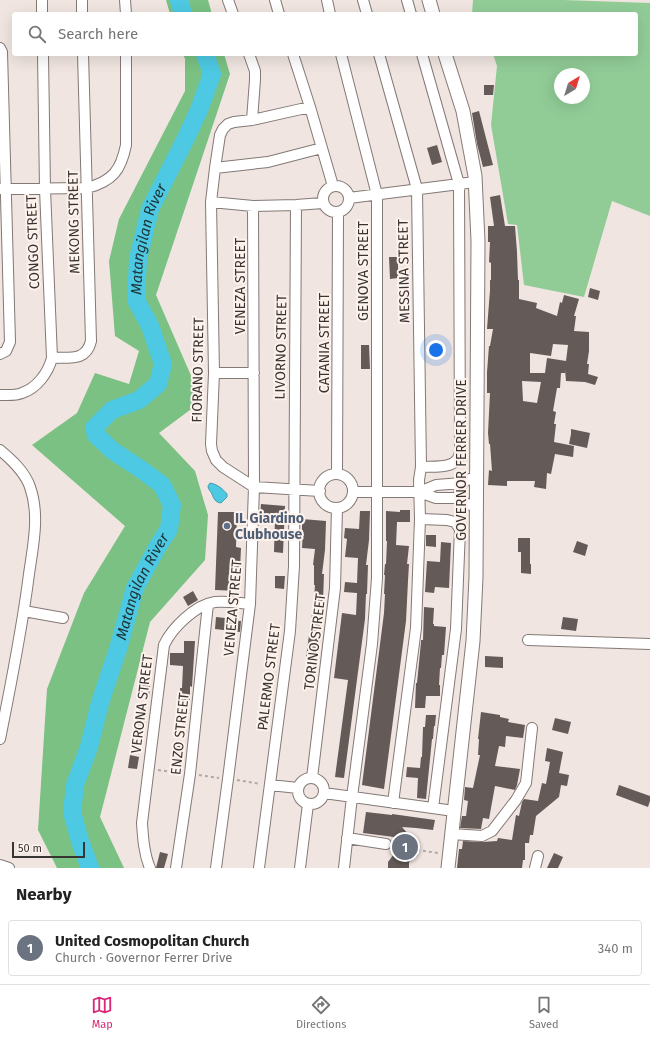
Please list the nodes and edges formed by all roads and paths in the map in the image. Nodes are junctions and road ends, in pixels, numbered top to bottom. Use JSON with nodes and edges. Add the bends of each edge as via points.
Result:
{"nodes":[{"id":1,"x":42,"y":0,"type":"edge"},
{"id":2,"x":82,"y":0,"type":"edge"},
{"id":3,"x":125,"y":0,"type":"edge"},
{"id":4,"x":228,"y":0,"type":"edge"},
{"id":5,"x":275,"y":0,"type":"edge"},
{"id":6,"x":327,"y":0,"type":"edge"},
{"id":7,"x":363,"y":0,"type":"edge"},
{"id":8,"x":407,"y":0,"type":"edge"},
{"id":9,"x":429,"y":0,"type":"edge"},
{"id":10,"x":42,"y":12,"type":"edge"},
{"id":11,"x":82,"y":12,"type":"edge"},
{"id":12,"x":126,"y":12,"type":"edge"},
{"id":13,"x":232,"y":12,"type":"edge"},
{"id":14,"x":278,"y":12,"type":"edge"},
{"id":15,"x":330,"y":12,"type":"edge"},
{"id":16,"x":366,"y":12,"type":"edge"},
{"id":17,"x":410,"y":12,"type":"edge"},
{"id":18,"x":432,"y":12,"type":"edge"},
{"id":19,"x":0,"y":48,"type":"edge"},
{"id":20,"x":43,"y":56,"type":"edge"},
{"id":21,"x":83,"y":56,"type":"edge"},
{"id":22,"x":126,"y":56,"type":"edge"},
{"id":23,"x":250,"y":56,"type":"edge"},
{"id":24,"x":294,"y":56,"type":"edge"},
{"id":25,"x":341,"y":56,"type":"edge"},
{"id":26,"x":379,"y":56,"type":"edge"},
{"id":27,"x":423,"y":56,"type":"edge"},
{"id":28,"x":446,"y":56,"type":"edge"},
{"id":29,"x":310,"y":107,"type":"junction"},
{"id":30,"x":252,"y":120,"type":"junction"},
{"id":31,"x":322,"y":148,"type":"junction"},
{"id":32,"x":214,"y":168,"type":"junction"},
{"id":33,"x":475,"y":182,"type":"junction"},
{"id":34,"x":459,"y":184,"type":"junction"},
{"id":35,"x":333,"y":186,"type":"junction"},
{"id":36,"x":88,"y":188,"type":"junction"},
{"id":37,"x":3,"y":189,"type":"edge"},
{"id":38,"x":45,"y":189,"type":"junction"},
{"id":39,"x":417,"y":190,"type":"junction"},
{"id":40,"x":376,"y":195,"type":"junction"},
{"id":41,"x":349,"y":198,"type":"junction"},
{"id":42,"x":211,"y":202,"type":"junction"},
{"id":43,"x":323,"y":202,"type":"junction"},
{"id":44,"x":296,"y":205,"type":"junction"},
{"id":45,"x":254,"y":206,"type":"junction"},
{"id":46,"x":338,"y":213,"type":"junction"},
{"id":47,"x":0,"y":354,"type":"edge"},
{"id":48,"x":52,"y":358,"type":"junction"},
{"id":49,"x":214,"y":373,"type":"junction"},
{"id":50,"x":254,"y":373,"type":"junction"},
{"id":51,"x":0,"y":395,"type":"edge"},
{"id":52,"x":0,"y":450,"type":"edge"},
{"id":53,"x":421,"y":467,"type":"junction"},
{"id":54,"x":337,"y":474,"type":"junction"},
{"id":55,"x":477,"y":479,"type":"junction"},
{"id":56,"x":462,"y":483,"type":"junction"},
{"id":57,"x":254,"y":487,"type":"junction"},
{"id":58,"x":294,"y":489,"type":"junction"},
{"id":59,"x":320,"y":491,"type":"junction"},
{"id":60,"x":353,"y":492,"type":"junction"},
{"id":61,"x":377,"y":492,"type":"junction"},
{"id":62,"x":419,"y":492,"type":"junction"},
{"id":63,"x":461,"y":498,"type":"junction"},
{"id":64,"x":476,"y":505,"type":"junction"},
{"id":65,"x":337,"y":508,"type":"junction"},
{"id":66,"x":420,"y":519,"type":"junction"},
{"id":67,"x":208,"y":604,"type":"junction"},
{"id":68,"x":250,"y":604,"type":"junction"},
{"id":69,"x":24,"y":611,"type":"junction"},
{"id":70,"x":63,"y":618,"type":"dead end"},
{"id":71,"x":528,"y":640,"type":"dead end"},
{"id":72,"x":650,"y":644,"type":"edge"},
{"id":73,"x":532,"y":728,"type":"dead end"},
{"id":74,"x":0,"y":739,"type":"edge"},
{"id":75,"x":148,"y":769,"type":"junction"},
{"id":76,"x":190,"y":774,"type":"junction"},
{"id":77,"x":312,"y":778,"type":"junction"},
{"id":78,"x":228,"y":779,"type":"junction"},
{"id":79,"x":270,"y":785,"type":"junction"},
{"id":80,"x":298,"y":788,"type":"junction"},
{"id":81,"x":324,"y":793,"type":"junction"},
{"id":82,"x":352,"y":797,"type":"junction"},
{"id":83,"x":393,"y":803,"type":"junction"},
{"id":84,"x":308,"y":804,"type":"junction"},
{"id":85,"x":433,"y":808,"type":"junction"},
{"id":86,"x":454,"y":811,"type":"junction"},
{"id":87,"x":451,"y":834,"type":"junction"},
{"id":88,"x":347,"y":838,"type":"junction"},
{"id":89,"x":386,"y":844,"type":"dead end"},
{"id":90,"x":417,"y":850,"type":"dead end"},
{"id":91,"x":449,"y":854,"type":"junction"},
{"id":92,"x":538,"y":856,"type":"dead end"},
{"id":93,"x":0,"y":865,"type":"edge"},
{"id":94,"x":9,"y":868,"type":"edge"},
{"id":95,"x":150,"y":868,"type":"edge"},
{"id":96,"x":176,"y":868,"type":"edge"},
{"id":97,"x":216,"y":868,"type":"edge"},
{"id":98,"x":259,"y":868,"type":"edge"},
{"id":99,"x":300,"y":868,"type":"edge"},
{"id":100,"x":344,"y":868,"type":"edge"},
{"id":101,"x":448,"y":868,"type":"edge"},
{"id":102,"x":535,"y":868,"type":"edge"}],
"edges":[{"from":1,"to":10,"type":"street"},
{"from":2,"to":11,"type":"street"},
{"from":3,"to":12,"type":"street"},
{"from":4,"to":13,"type":"street"},
{"from":5,"to":14,"type":"street"},
{"from":6,"to":15,"type":"street"},
{"from":7,"to":16,"type":"street"},
{"from":8,"to":17,"type":"street"},
{"from":9,"to":18,"type":"main road"},
{"from":19,"to":37,"type":"street"},
{"from":20,"to":38,"type":"street","name":"CONGO STREET"},
{"from":21,"to":36,"type":"street","name":"MEKONG STREET"},
{"from":22,"to":36,"type":"street","via":[[124,157],[114,175],[101,184]]},
{"from":23,"to":30,"type":"street","via":[[255,71]]},
{"from":24,"to":29,"type":"street"},
{"from":25,"to":40,"type":"street","name":"GENOVA STREET"},
{"from":26,"to":39,"type":"street","name":"MESSINA STREET"},
{"from":27,"to":34,"type":"street"},
{"from":28,"to":33,"type":"main road","name":"GOVERNOR FERRER DRIVE","via":[[462,111]]},
{"from":29,"to":30,"type":"street","name":"FIORANO STREET"},
{"from":29,"to":31,"type":"street"},
{"from":30,"to":32,"type":"street","name":"FIORANO STREET","via":[[234,122],[223,129]]},
{"from":31,"to":32,"type":"street","via":[[268,162]]},
{"from":31,"to":35,"type":"street"},
{"from":32,"to":42,"type":"street","name":"FIORANO STREET"},
{"from":33,"to":34,"type":"street"},
{"from":33,"to":55,"type":"main road","name":"GOVERNOR FERRER DRIVE","via":[[478,241]]},
{"from":34,"to":39,"type":"street"},
{"from":34,"to":53,"type":"street","via":[[460,456],[450,465]]},
{"from":35,"to":41,"type":"street","via":[[346,190]]},
{"from":35,"to":43,"type":"street","via":[[326,190],[322,197]]},
{"from":36,"to":38,"type":"street"},
{"from":36,"to":48,"type":"street","name":"MEKONG STREET","via":[[91,341],[83,355]]},
{"from":37,"to":38,"type":"street"},
{"from":37,"to":47,"type":"street","via":[[10,342],[6,351]]},
{"from":38,"to":48,"type":"street","name":"CONGO STREET"},
{"from":39,"to":40,"type":"street"},
{"from":39,"to":53,"type":"street","name":"MESSINA STREET"},
{"from":40,"to":41,"type":"street"},
{"from":40,"to":61,"type":"street","name":"GENOVA STREET"},
{"from":41,"to":46,"type":"street","via":[[348,206]]},
{"from":42,"to":45,"type":"street"},
{"from":42,"to":49,"type":"street","name":"FIORANO STREET"},
{"from":43,"to":44,"type":"street"},
{"from":43,"to":46,"type":"street","via":[[328,211]]},
{"from":44,"to":45,"type":"street"},
{"from":44,"to":58,"type":"street","name":"LIVORNO STREET"},
{"from":45,"to":50,"type":"street","name":"VENEZA STREET"},
{"from":46,"to":54,"type":"street","name":"CATANIA STREET"},
{"from":48,"to":51,"type":"street","name":"CONGO STREET","via":[[45,374],[32,387],[22,393]]},
{"from":49,"to":50,"type":"street"},
{"from":49,"to":57,"type":"street","name":"FIORANO STREET","via":[[212,451],[223,467]]},
{"from":50,"to":57,"type":"street","name":"VENEZA STREET"},
{"from":52,"to":69,"type":"street","via":[[22,472],[30,486],[35,504],[35,529]]},
{"from":53,"to":62,"type":"street","name":"MESSINA STREET"},
{"from":54,"to":59,"type":"street","via":[[325,479]]},
{"from":54,"to":60,"type":"street","via":[[349,480]]},
{"from":55,"to":56,"type":"street","via":[[469,479]]},
{"from":55,"to":64,"type":"main road","name":"GOVERNOR FERRER DRIVE"},
{"from":56,"to":62,"type":"street","via":[[436,485]]},
{"from":56,"to":63,"type":"street","via":[[459,491]]},
{"from":57,"to":58,"type":"street","name":"FIORANO STREET"},
{"from":57,"to":68,"type":"street","name":"VENEZA STREET"},
{"from":58,"to":59,"type":"street","name":"FIORANO STREET"},
{"from":58,"to":79,"type":"street","name":"PALERMO STREET","via":[[294,566],[290,631]]},
{"from":59,"to":65,"type":"street","via":[[325,503]]},
{"from":60,"to":61,"type":"street"},
{"from":60,"to":65,"type":"street","via":[[348,503]]},
{"from":61,"to":62,"type":"street"},
{"from":61,"to":82,"type":"street","name":"GENOVA STREET","via":[[377,578],[372,644]]},
{"from":62,"to":63,"type":"street","via":[[436,498]]},
{"from":62,"to":66,"type":"street","name":"MESSINA STREET"},
{"from":63,"to":64,"type":"street","via":[[468,504]]},
{"from":64,"to":86,"type":"main road","name":"GOVERNOR FERRER DRIVE","via":[[473,641]]},
{"from":65,"to":77,"type":"street","name":"TORINO STREET","via":[[335,588]]},
{"from":66,"to":83,"type":"street","name":"MESSINA STREET","via":[[416,628]]},
{"from":66,"to":85,"type":"street","via":[[455,522],[460,529],[456,629]]},
{"from":67,"to":68,"type":"street","name":"VERONA STREET"},
{"from":67,"to":75,"type":"street","name":"VERONA STREET","via":[[182,621],[164,645]]},
{"from":67,"to":76,"type":"street","name":"ENZO STREET"},
{"from":68,"to":78,"type":"street","name":"VENEZA STREET"},
{"from":69,"to":70,"type":"street"},
{"from":69,"to":74,"type":"street"},
{"from":71,"to":72,"type":"street"},
{"from":73,"to":87,"type":"street","via":[[526,783],[516,800],[492,831],[482,836]]},
{"from":75,"to":76,"type":"path"},
{"from":75,"to":95,"type":"street","name":"VERONA STREET","via":[[142,822]]},
{"from":76,"to":78,"type":"path"},
{"from":76,"to":96,"type":"street","name":"ENZO STREET"},
{"from":77,"to":80,"type":"street","via":[[305,779]]},
{"from":77,"to":81,"type":"street","via":[[321,783]]},
{"from":78,"to":79,"type":"path"},
{"from":78,"to":97,"type":"street","name":"VENEZA STREET"},
{"from":79,"to":80,"type":"street"},
{"from":79,"to":98,"type":"street","name":"PALERMO STREET"},
{"from":80,"to":84,"type":"street","via":[[298,795]]},
{"from":81,"to":82,"type":"street"},
{"from":81,"to":84,"type":"street","via":[[319,802]]},
{"from":82,"to":83,"type":"street"},
{"from":82,"to":88,"type":"street","name":"GENOVA STREET"},
{"from":83,"to":85,"type":"street"},
{"from":84,"to":99,"type":"street"},
{"from":85,"to":86,"type":"street"},
{"from":86,"to":87,"type":"main road","name":"GOVERNOR FERRER DRIVE"},
{"from":87,"to":91,"type":"main road","name":"GOVERNOR FERRER DRIVE"},
{"from":88,"to":89,"type":"street"},
{"from":88,"to":100,"type":"street","name":"GENOVA STREET"},
{"from":90,"to":91,"type":"path"},
{"from":91,"to":101,"type":"main road","name":"GOVERNOR FERRER DRIVE"},
{"from":92,"to":102,"type":"street"},
{"from":93,"to":94,"type":"street"}]}
